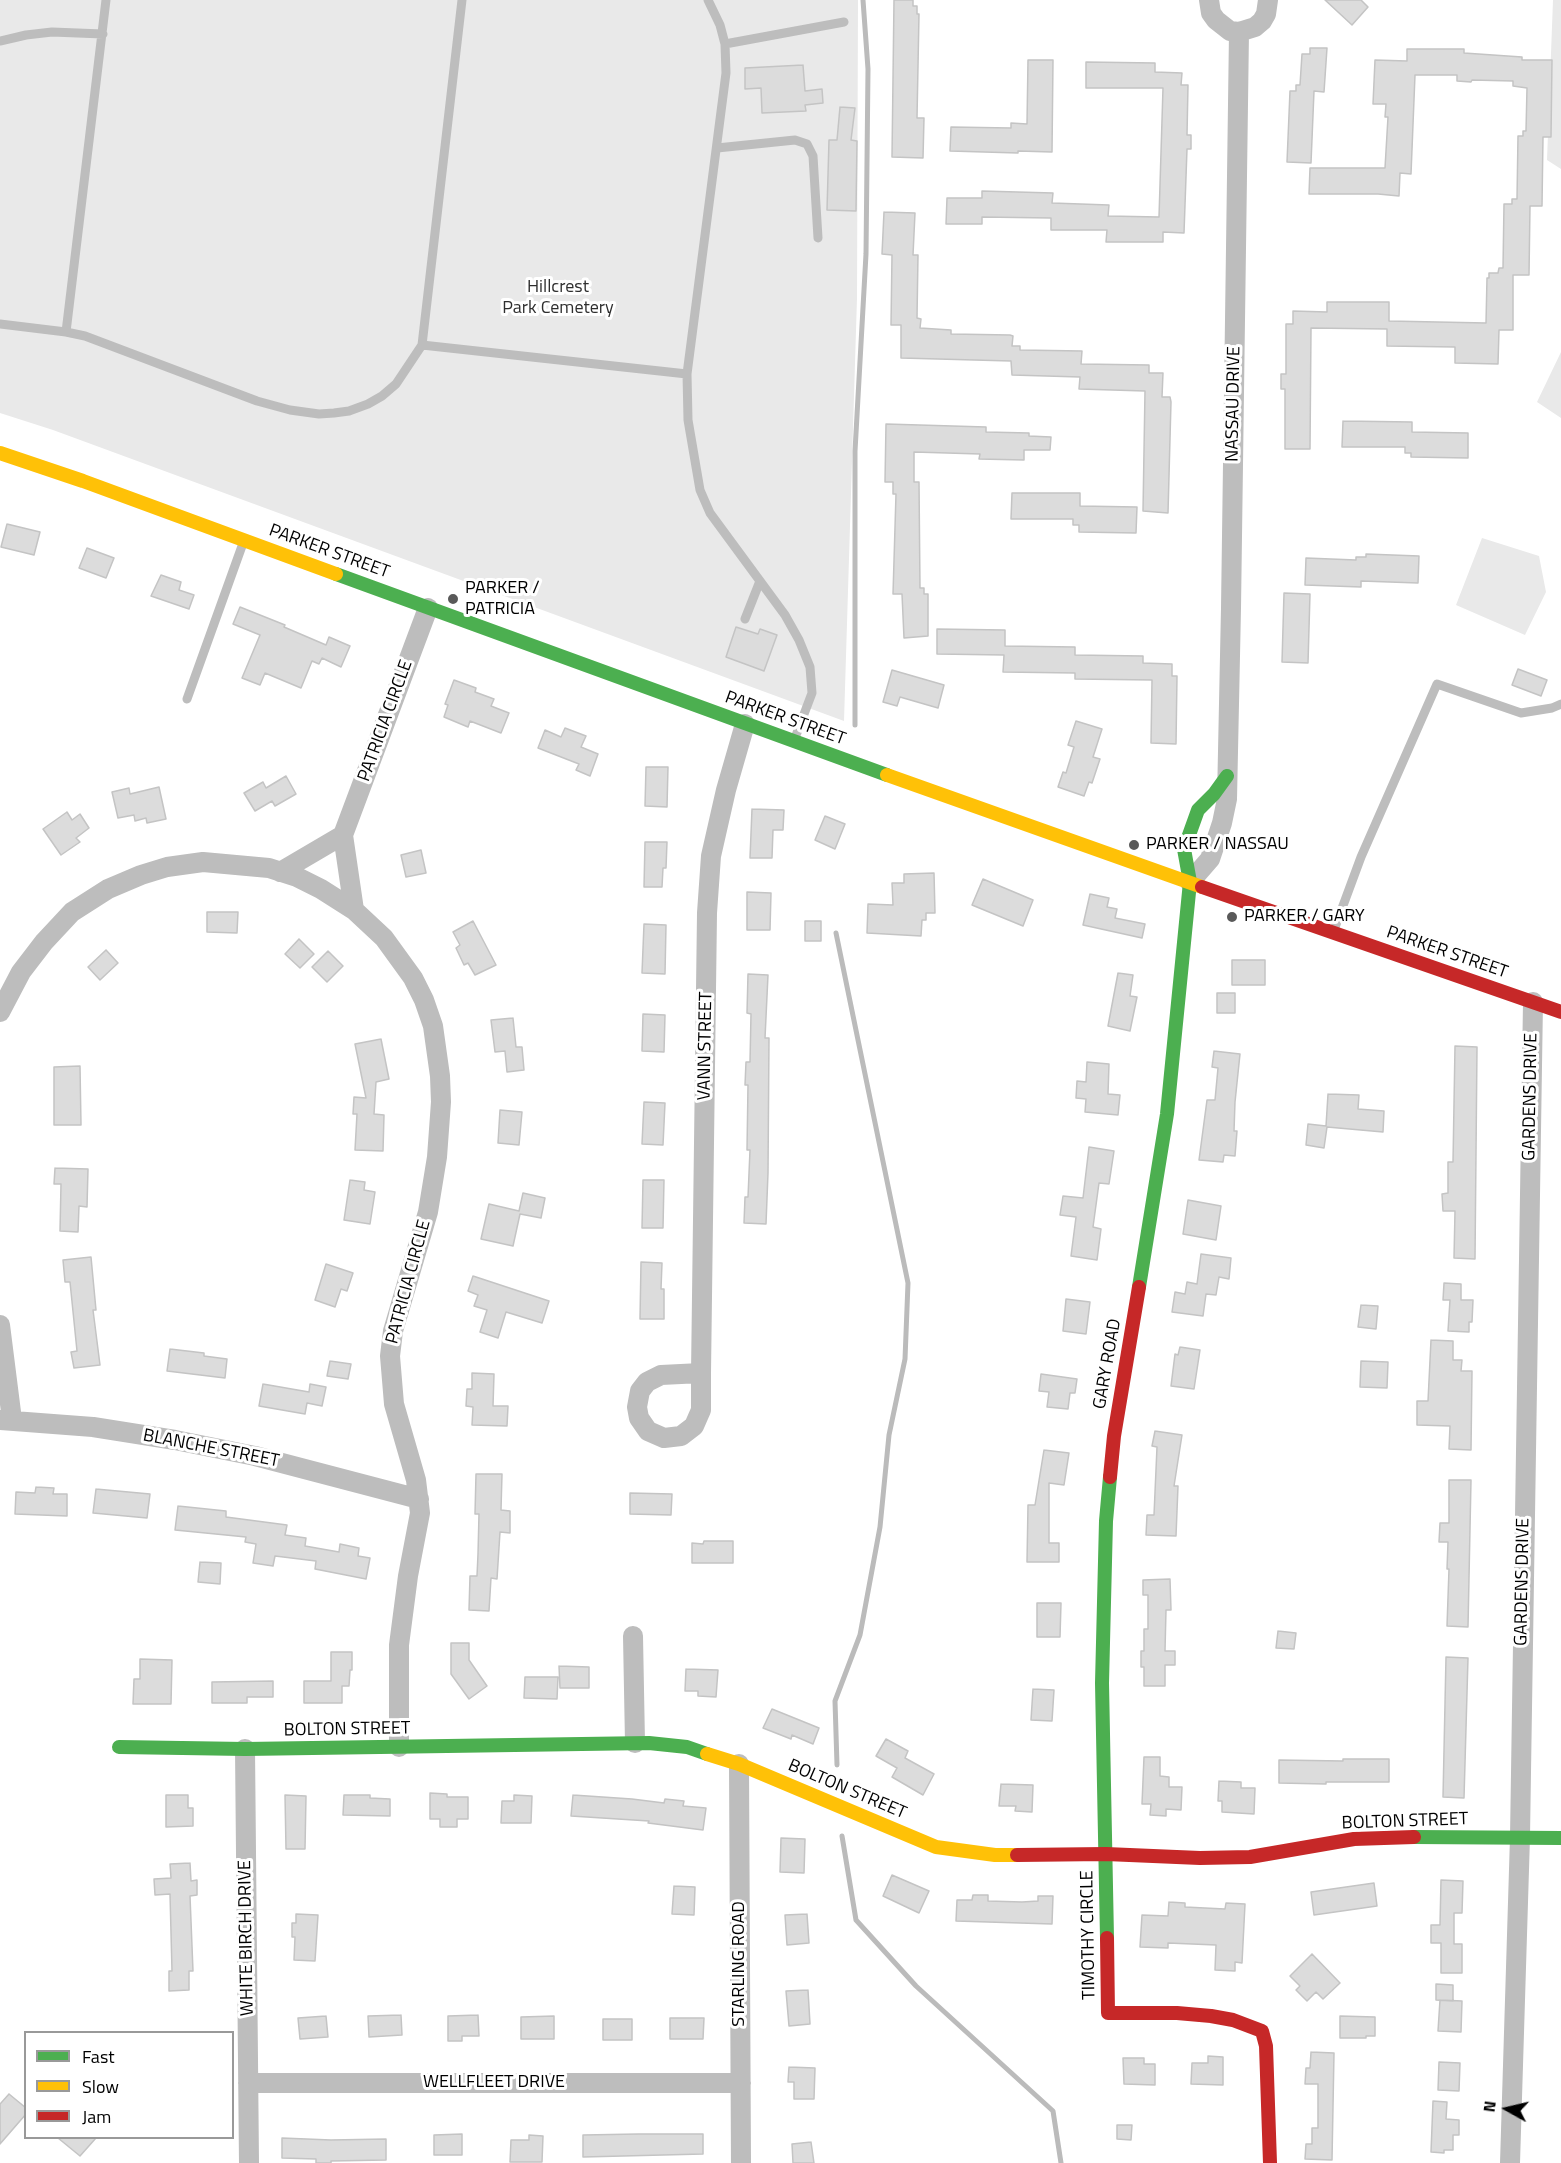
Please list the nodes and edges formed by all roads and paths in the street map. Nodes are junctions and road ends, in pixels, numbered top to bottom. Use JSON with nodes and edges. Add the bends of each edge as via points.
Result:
{"nodes":[{"id":1,"x":106,"y":0,"type":"edge"},
{"id":2,"x":462,"y":0,"type":"edge"},
{"id":3,"x":708,"y":0,"type":"edge"},
{"id":4,"x":1209,"y":0,"type":"edge"},
{"id":5,"x":1268,"y":0,"type":"edge"},
{"id":6,"x":844,"y":22,"type":"dead end"},
{"id":7,"x":1239,"y":32,"type":"junction"},
{"id":8,"x":103,"y":34,"type":"junction"},
{"id":9,"x":0,"y":41,"type":"edge"},
{"id":10,"x":725,"y":44,"type":"junction"},
{"id":11,"x":717,"y":148,"type":"junction"},
{"id":12,"x":818,"y":238,"type":"dead end"},
{"id":13,"x":0,"y":324,"type":"edge"},
{"id":14,"x":66,"y":332,"type":"junction"},
{"id":15,"x":422,"y":345,"type":"junction"},
{"id":16,"x":687,"y":374,"type":"junction"},
{"id":17,"x":0,"y":453,"type":"edge"},
{"id":18,"x":244,"y":540,"type":"junction"},
{"id":19,"x":760,"y":581,"type":"junction"},
{"id":20,"x":428,"y":608,"type":"junction"},
{"id":21,"x":745,"y":619,"type":"dead end"},
{"id":22,"x":187,"y":699,"type":"dead end"},
{"id":23,"x":1561,"y":704,"type":"edge"},
{"id":24,"x":745,"y":724,"type":"junction"},
{"id":25,"x":794,"y":741,"type":"junction"},
{"id":26,"x":1227,"y":776,"type":"junction"},
{"id":27,"x":344,"y":835,"type":"junction"},
{"id":28,"x":280,"y":872,"type":"junction"},
{"id":29,"x":1190,"y":882,"type":"junction"},
{"id":30,"x":354,"y":910,"type":"junction"},
{"id":31,"x":1333,"y":933,"type":"junction"},
{"id":32,"x":1533,"y":1002,"type":"junction"},
{"id":33,"x":0,"y":1012,"type":"edge"},
{"id":34,"x":1561,"y":1012,"type":"edge"},
{"id":35,"x":0,"y":1325,"type":"edge"},
{"id":36,"x":701,"y":1373,"type":"dead end"},
{"id":37,"x":6,"y":1420,"type":"edge"},
{"id":38,"x":419,"y":1499,"type":"junction"},
{"id":39,"x":633,"y":1636,"type":"dead end"},
{"id":40,"x":635,"y":1743,"type":"junction"},
{"id":41,"x":119,"y":1747,"type":"dead end"},
{"id":42,"x":399,"y":1747,"type":"junction"},
{"id":43,"x":245,"y":1749,"type":"junction"},
{"id":44,"x":739,"y":1764,"type":"junction"},
{"id":45,"x":1520,"y":1837,"type":"junction"},
{"id":46,"x":1561,"y":1838,"type":"edge"},
{"id":47,"x":1106,"y":1854,"type":"junction"},
{"id":48,"x":248,"y":2083,"type":"junction"},
{"id":49,"x":741,"y":2083,"type":"junction"},
{"id":50,"x":249,"y":2163,"type":"edge"},
{"id":51,"x":741,"y":2163,"type":"edge"},
{"id":52,"x":1270,"y":2163,"type":"edge"},
{"id":53,"x":1510,"y":2163,"type":"edge"}],
"edges":[{"from":1,"to":8,"type":"lane"},
{"from":2,"to":15,"type":"lane"},
{"from":3,"to":10,"type":"lane"},
{"from":4,"to":7,"type":"street","via":[[1215,20],[1230,31]]},
{"from":5,"to":7,"type":"street","via":[[1262,21]]},
{"from":6,"to":10,"type":"lane"},
{"from":7,"to":26,"type":"street","name":"NASSAU DRIVE"},
{"from":8,"to":9,"type":"lane","via":[[52,32]]},
{"from":8,"to":14,"type":"lane"},
{"from":10,"to":11,"type":"lane","via":[[726,73]]},
{"from":11,"to":12,"type":"lane","via":[[795,140],[807,144],[813,156]]},
{"from":11,"to":16,"type":"lane"},
{"from":13,"to":14,"type":"lane"},
{"from":14,"to":15,"type":"lane","via":[[271,406],[319,414],[349,411],[382,396],[396,384]]},
{"from":15,"to":16,"type":"lane"},
{"from":16,"to":19,"type":"lane","via":[[688,420],[700,490],[710,513]]},
{"from":17,"to":18,"type":"street","name":"PARKER STREET"},
{"from":18,"to":20,"type":"street","name":"PARKER STREET"},
{"from":18,"to":22,"type":"lane"},
{"from":19,"to":21,"type":"lane"},
{"from":19,"to":25,"type":"lane","via":[[785,615],[810,667],[812,693]]},
{"from":20,"to":24,"type":"street","name":"PARKER STREET"},
{"from":20,"to":27,"type":"street","name":"PATRICIA CIRCLE"},
{"from":23,"to":31,"type":"lane","via":[[1521,713],[1437,684],[1361,857]]},
{"from":24,"to":25,"type":"street","name":"PARKER STREET"},
{"from":24,"to":36,"type":"street","name":"VANN STREET","via":[[711,856],[707,913]]},
{"from":25,"to":29,"type":"street","name":"PARKER STREET"},
{"from":26,"to":29,"type":"street","name":"NASSAU DRIVE","via":[[1227,799],[1210,859]]},
{"from":26,"to":29,"type":"street","via":[[1198,810],[1184,849]]},
{"from":27,"to":28,"type":"street"},
{"from":27,"to":30,"type":"street","name":"PATRICIA CIRCLE"},
{"from":28,"to":30,"type":"street","name":"PATRICIA CIRCLE","via":[[321,889]]},
{"from":28,"to":33,"type":"street","name":"PATRICIA CIRCLE","via":[[203,862],[167,867],[108,889],[72,912],[44,942],[21,972]]},
{"from":29,"to":31,"type":"street","name":"PARKER STREET"},
{"from":29,"to":47,"type":"street","name":"GARY ROAD","via":[[1167,1114],[1113,1436],[1102,1683]]},
{"from":30,"to":38,"type":"street","name":"PATRICIA CIRCLE","via":[[384,938],[413,978],[433,1026],[440,1076],[440,1129],[429,1203],[393,1331],[390,1356],[394,1404]]},
{"from":31,"to":32,"type":"street","name":"PARKER STREET"},
{"from":32,"to":34,"type":"street","name":"PARKER STREET"},
{"from":32,"to":45,"type":"street","name":"GARDENS DRIVE"},
{"from":35,"to":37,"type":"street"},
{"from":37,"to":38,"type":"street","name":"BLANCHE STREET","via":[[93,1426],[255,1455]]},
{"from":38,"to":42,"type":"street","name":"PATRICIA CIRCLE","via":[[399,1645]]},
{"from":39,"to":40,"type":"street"},
{"from":40,"to":42,"type":"street","name":"BOLTON STREET"},
{"from":40,"to":44,"type":"street","name":"BOLTON STREET","via":[[687,1747]]},
{"from":41,"to":43,"type":"street","name":"BOLTON STREET"},
{"from":42,"to":43,"type":"street","name":"BOLTON STREET"},
{"from":43,"to":48,"type":"street","name":"WHITE BIRCH DRIVE"},
{"from":44,"to":47,"type":"street","name":"BOLTON STREET","via":[[936,1847],[995,1855]]},
{"from":44,"to":49,"type":"street","name":"STARLING ROAD"},
{"from":45,"to":46,"type":"street","name":"BOLTON STREET"},
{"from":45,"to":47,"type":"street","name":"BOLTON STREET","via":[[1354,1839],[1250,1857]]},
{"from":45,"to":53,"type":"street","name":"GARDENS DRIVE"},
{"from":47,"to":52,"type":"street","name":"TIMOTHY CIRCLE","via":[[1108,2013],[1211,2016],[1262,2031],[1266,2046]]},
{"from":48,"to":49,"type":"street","name":"WELLFLEET DRIVE"},
{"from":48,"to":50,"type":"street","name":"WHITE BIRCH DRIVE"},
{"from":49,"to":51,"type":"street","name":"STARLING ROAD"}]}
